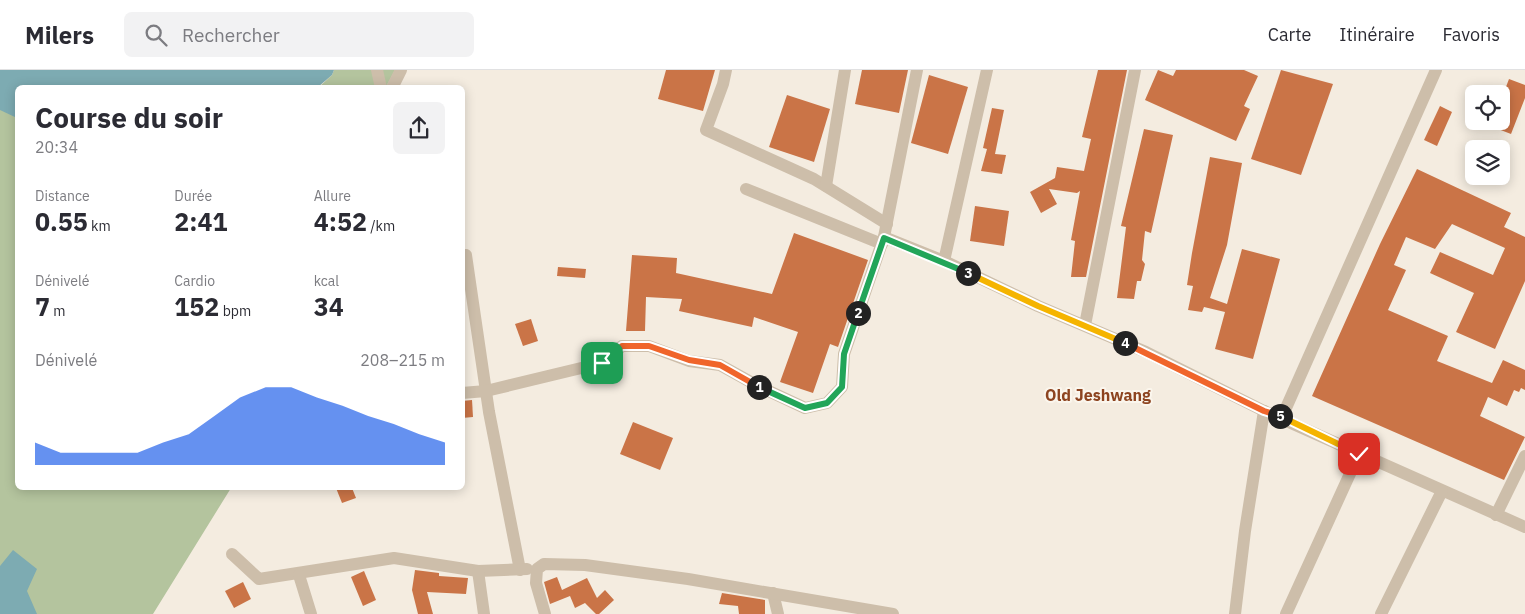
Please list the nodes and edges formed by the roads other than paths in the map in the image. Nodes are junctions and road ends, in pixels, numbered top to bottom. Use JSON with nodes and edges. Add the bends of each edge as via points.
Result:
{"nodes":[{"id":1,"x":376,"y":70,"type":"edge"},
{"id":2,"x":401,"y":70,"type":"edge"},
{"id":3,"x":726,"y":70,"type":"edge"},
{"id":4,"x":845,"y":70,"type":"edge"},
{"id":5,"x":917,"y":70,"type":"edge"},
{"id":6,"x":987,"y":70,"type":"edge"},
{"id":7,"x":1135,"y":70,"type":"edge"},
{"id":8,"x":1436,"y":70,"type":"edge"},
{"id":9,"x":380,"y":85,"type":"edge"},
{"id":10,"x":394,"y":85,"type":"edge"},
{"id":11,"x":826,"y":186,"type":"junction"},
{"id":12,"x":746,"y":189,"type":"dead end"},
{"id":13,"x":887,"y":224,"type":"junction"},
{"id":14,"x":883,"y":241,"type":"junction"},
{"id":15,"x":465,"y":260,"type":"edge"},
{"id":16,"x":944,"y":261,"type":"junction"},
{"id":17,"x":1085,"y":325,"type":"junction"},
{"id":18,"x":486,"y":391,"type":"junction"},
{"id":19,"x":465,"y":393,"type":"edge"},
{"id":20,"x":1264,"y":411,"type":"junction"},
{"id":21,"x":1282,"y":417,"type":"junction"},
{"id":22,"x":1359,"y":454,"type":"junction"},
{"id":23,"x":1525,"y":456,"type":"edge"},
{"id":24,"x":1442,"y":491,"type":"junction"},
{"id":25,"x":1496,"y":515,"type":"junction"},
{"id":26,"x":1525,"y":527,"type":"edge"},
{"id":27,"x":232,"y":554,"type":"dead end"},
{"id":28,"x":537,"y":569,"type":"junction"},
{"id":29,"x":520,"y":570,"type":"junction"},
{"id":30,"x":478,"y":571,"type":"junction"},
{"id":31,"x":299,"y":575,"type":"junction"},
{"id":32,"x":773,"y":593,"type":"junction"},
{"id":33,"x":844,"y":610,"type":"edge"},
{"id":34,"x":311,"y":614,"type":"edge"},
{"id":35,"x":484,"y":614,"type":"edge"},
{"id":36,"x":545,"y":614,"type":"edge"},
{"id":37,"x":778,"y":614,"type":"edge"},
{"id":38,"x":893,"y":614,"type":"edge"},
{"id":39,"x":1235,"y":614,"type":"edge"},
{"id":40,"x":1286,"y":614,"type":"edge"},
{"id":41,"x":1381,"y":614,"type":"edge"}],
"edges":[{"from":1,"to":9,"type":"street"},
{"from":2,"to":10,"type":"street"},
{"from":3,"to":11,"type":"street","via":[[706,130]]},
{"from":4,"to":11,"type":"street"},
{"from":5,"to":13,"type":"street"},
{"from":6,"to":16,"type":"street"},
{"from":7,"to":17,"type":"street"},
{"from":8,"to":21,"type":"street"},
{"from":11,"to":13,"type":"street"},
{"from":12,"to":14,"type":"street"},
{"from":13,"to":14,"type":"street"},
{"from":14,"to":16,"type":"street"},
{"from":14,"to":18,"type":"street","via":[[844,354],[842,387],[827,403],[805,408],[720,365],[689,360],[649,346],[622,346],[602,363]]},
{"from":15,"to":18,"type":"street"},
{"from":16,"to":17,"type":"street"},
{"from":17,"to":20,"type":"street"},
{"from":18,"to":19,"type":"street"},
{"from":18,"to":29,"type":"street"},
{"from":20,"to":21,"type":"street"},
{"from":20,"to":39,"type":"street"},
{"from":21,"to":22,"type":"street"},
{"from":22,"to":24,"type":"street"},
{"from":22,"to":40,"type":"street"},
{"from":23,"to":25,"type":"street"},
{"from":24,"to":25,"type":"street"},
{"from":24,"to":41,"type":"street"},
{"from":25,"to":26,"type":"street"},
{"from":27,"to":31,"type":"street","via":[[259,579]]},
{"from":28,"to":29,"type":"street"},
{"from":28,"to":32,"type":"street","via":[[544,564],[585,565]]},
{"from":28,"to":36,"type":"street","via":[[536,582]]},
{"from":29,"to":30,"type":"street"},
{"from":30,"to":31,"type":"street","via":[[394,558]]},
{"from":30,"to":35,"type":"street"},
{"from":31,"to":34,"type":"street"},
{"from":32,"to":33,"type":"street"},
{"from":32,"to":37,"type":"street"},
{"from":33,"to":38,"type":"street"}]}
